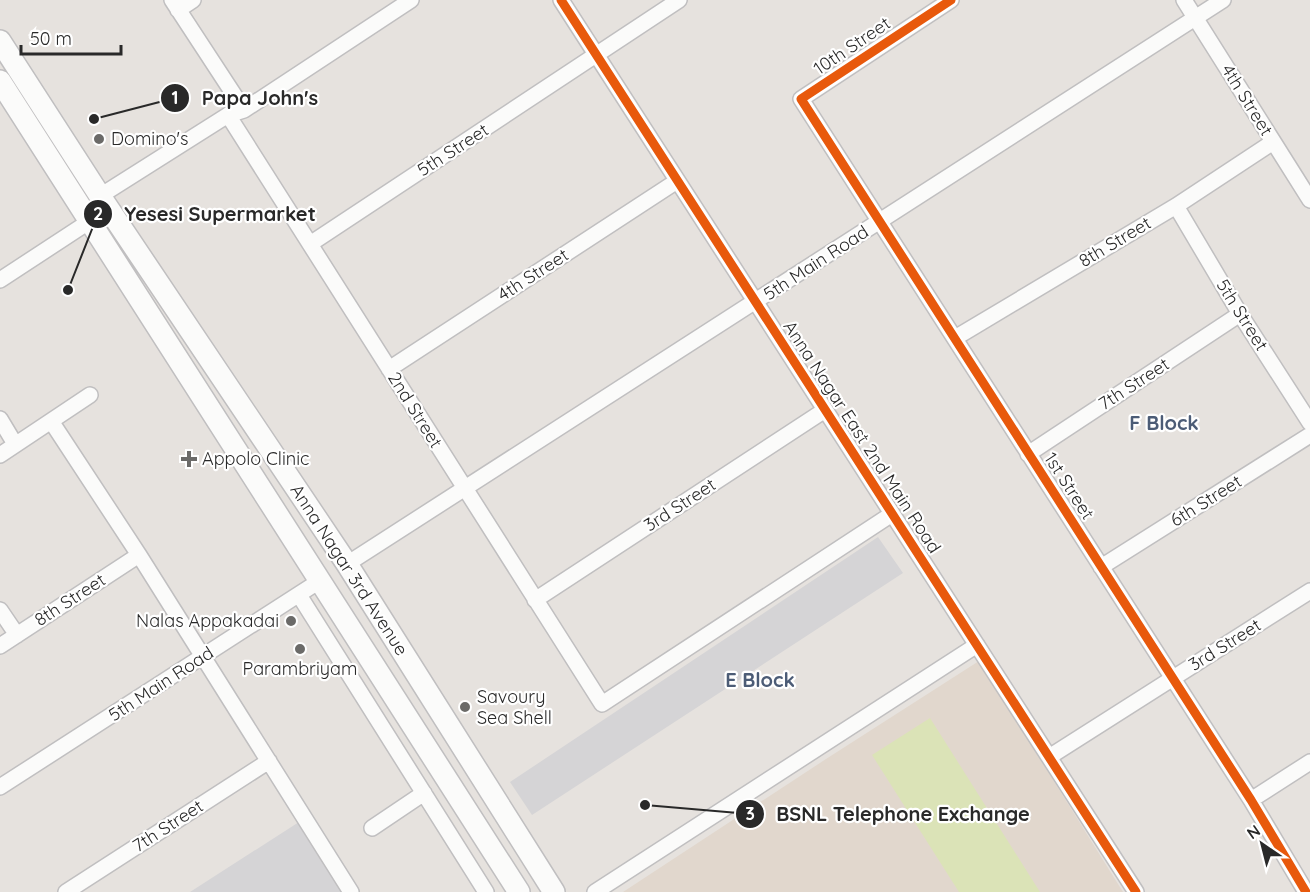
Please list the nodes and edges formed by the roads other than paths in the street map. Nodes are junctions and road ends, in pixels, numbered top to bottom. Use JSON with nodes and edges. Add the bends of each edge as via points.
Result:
{"nodes":[{"id":1,"x":193,"y":0,"type":"edge"},
{"id":2,"x":411,"y":0,"type":"edge"},
{"id":3,"x":561,"y":0,"type":"edge"},
{"id":4,"x":680,"y":0,"type":"edge"},
{"id":5,"x":951,"y":0,"type":"edge"},
{"id":6,"x":1184,"y":0,"type":"edge"},
{"id":7,"x":1223,"y":0,"type":"edge"},
{"id":8,"x":175,"y":5,"type":"edge"},
{"id":9,"x":1196,"y":18,"type":"junction"},
{"id":10,"x":0,"y":41,"type":"edge"},
{"id":11,"x":596,"y":55,"type":"junction"},
{"id":12,"x":0,"y":81,"type":"edge"},
{"id":13,"x":801,"y":99,"type":"joint"},
{"id":14,"x":244,"y":111,"type":"junction"},
{"id":15,"x":228,"y":115,"type":"junction"},
{"id":16,"x":1273,"y":142,"type":"junction"},
{"id":17,"x":677,"y":181,"type":"junction"},
{"id":18,"x":100,"y":196,"type":"junction"},
{"id":19,"x":1310,"y":200,"type":"edge"},
{"id":20,"x":1176,"y":206,"type":"junction"},
{"id":21,"x":90,"y":221,"type":"junction"},
{"id":22,"x":880,"y":222,"type":"junction"},
{"id":23,"x":310,"y":244,"type":"junction"},
{"id":24,"x":0,"y":280,"type":"edge"},
{"id":25,"x":755,"y":302,"type":"junction"},
{"id":26,"x":1240,"y":314,"type":"junction"},
{"id":27,"x":954,"y":338,"type":"junction"},
{"id":28,"x":389,"y":369,"type":"junction"},
{"id":29,"x":90,"y":395,"type":"dead end"},
{"id":30,"x":825,"y":410,"type":"junction"},
{"id":31,"x":0,"y":419,"type":"edge"},
{"id":32,"x":51,"y":421,"type":"junction"},
{"id":33,"x":1310,"y":423,"type":"edge"},
{"id":34,"x":1310,"y":435,"type":"edge"},
{"id":35,"x":15,"y":444,"type":"junction"},
{"id":36,"x":1028,"y":454,"type":"junction"},
{"id":37,"x":0,"y":455,"type":"edge"},
{"id":38,"x":465,"y":488,"type":"junction"},
{"id":39,"x":892,"y":514,"type":"junction"},
{"id":40,"x":140,"y":555,"type":"junction"},
{"id":41,"x":347,"y":564,"type":"junction"},
{"id":42,"x":1101,"y":567,"type":"junction"},
{"id":43,"x":321,"y":580,"type":"junction"},
{"id":44,"x":1310,"y":591,"type":"edge"},
{"id":45,"x":299,"y":594,"type":"junction"},
{"id":46,"x":535,"y":600,"type":"junction"},
{"id":47,"x":0,"y":610,"type":"edge"},
{"id":48,"x":17,"y":635,"type":"junction"},
{"id":49,"x":977,"y":645,"type":"junction"},
{"id":50,"x":0,"y":646,"type":"edge"},
{"id":51,"x":203,"y":656,"type":"junction"},
{"id":52,"x":1172,"y":678,"type":"junction"},
{"id":53,"x":1049,"y":757,"type":"junction"},
{"id":54,"x":269,"y":761,"type":"junction"},
{"id":55,"x":1310,"y":762,"type":"edge"},
{"id":56,"x":0,"y":787,"type":"edge"},
{"id":57,"x":424,"y":794,"type":"junction"},
{"id":58,"x":1251,"y":800,"type":"junction"},
{"id":59,"x":372,"y":828,"type":"dead end"},
{"id":60,"x":66,"y":892,"type":"edge"},
{"id":61,"x":351,"y":892,"type":"edge"},
{"id":62,"x":486,"y":892,"type":"edge"},
{"id":63,"x":519,"y":892,"type":"edge"},
{"id":64,"x":554,"y":892,"type":"edge"},
{"id":65,"x":595,"y":892,"type":"edge"},
{"id":66,"x":1136,"y":892,"type":"edge"},
{"id":67,"x":1306,"y":892,"type":"edge"}],
"edges":[{"from":1,"to":8,"type":"street"},
{"from":2,"to":14,"type":"street"},
{"from":3,"to":11,"type":"street","name":"Anna Nagar East 2nd Main Road"},
{"from":4,"to":11,"type":"street","name":"5th Street"},
{"from":5,"to":13,"type":"street","name":"10th Street"},
{"from":6,"to":9,"type":"street","name":"4th Street"},
{"from":7,"to":9,"type":"street","name":"5th Main Road"},
{"from":8,"to":14,"type":"street"},
{"from":9,"to":16,"type":"street","name":"4th Street"},
{"from":9,"to":22,"type":"street","name":"5th Main Road"},
{"from":10,"to":18,"type":"main road","name":"Anna Nagar 3rd Avenue"},
{"from":11,"to":17,"type":"street","name":"Anna Nagar East 2nd Main Road"},
{"from":11,"to":23,"type":"street","name":"5th Street"},
{"from":12,"to":21,"type":"main road","name":"Anna Nagar 3rd Avenue"},
{"from":13,"to":22,"type":"street","name":"1st Street"},
{"from":14,"to":15,"type":"street"},
{"from":15,"to":18,"type":"street"},
{"from":15,"to":23,"type":"street","name":"2nd Street"},
{"from":16,"to":19,"type":"street","name":"4th Street"},
{"from":16,"to":20,"type":"street","name":"8th Street"},
{"from":17,"to":25,"type":"street","name":"Anna Nagar East 2nd Main Road"},
{"from":17,"to":28,"type":"street","name":"4th Street"},
{"from":18,"to":41,"type":"main road","name":"Anna Nagar 3rd Avenue"},
{"from":20,"to":26,"type":"street","name":"5th Street"},
{"from":20,"to":27,"type":"street","name":"8th Street"},
{"from":21,"to":24,"type":"street"},
{"from":21,"to":43,"type":"main road","name":"Anna Nagar 3rd Avenue"},
{"from":22,"to":25,"type":"street","name":"5th Main Road"},
{"from":22,"to":27,"type":"street","name":"1st Street"},
{"from":23,"to":28,"type":"street","name":"2nd Street"},
{"from":25,"to":30,"type":"street","name":"Anna Nagar East 2nd Main Road"},
{"from":25,"to":38,"type":"street","name":"5th Main Road"},
{"from":26,"to":33,"type":"street","name":"5th Street"},
{"from":26,"to":36,"type":"street","name":"7th Street"},
{"from":27,"to":36,"type":"street","name":"1st Street"},
{"from":28,"to":38,"type":"street","name":"2nd Street"},
{"from":29,"to":32,"type":"street"},
{"from":30,"to":39,"type":"street","name":"Anna Nagar East 2nd Main Road"},
{"from":30,"to":46,"type":"street","name":"3rd Street"},
{"from":31,"to":35,"type":"street"},
{"from":32,"to":35,"type":"street"},
{"from":32,"to":40,"type":"street"},
{"from":34,"to":42,"type":"street","name":"6th Street"},
{"from":35,"to":37,"type":"street"},
{"from":36,"to":42,"type":"street","name":"1st Street"},
{"from":38,"to":41,"type":"street","name":"5th Main Road"},
{"from":38,"to":46,"type":"street","name":"2nd Street"},
{"from":39,"to":46,"type":"street","name":"2nd Street","via":[[602,704]]},
{"from":39,"to":49,"type":"street","name":"Anna Nagar East 2nd Main Road"},
{"from":40,"to":48,"type":"street","name":"8th Street"},
{"from":40,"to":51,"type":"street"},
{"from":41,"to":64,"type":"main road","name":"Anna Nagar 3rd Avenue"},
{"from":42,"to":52,"type":"street","name":"1st Street"},
{"from":43,"to":45,"type":"street","name":"5th Main Road"},
{"from":43,"to":63,"type":"main road","name":"Anna Nagar 3rd Avenue"},
{"from":44,"to":52,"type":"street","name":"3rd Street"},
{"from":45,"to":51,"type":"street","name":"5th Main Road"},
{"from":45,"to":57,"type":"street"},
{"from":47,"to":48,"type":"street"},
{"from":48,"to":50,"type":"street","name":"8th Street"},
{"from":49,"to":53,"type":"street","name":"Anna Nagar East 2nd Main Road"},
{"from":49,"to":65,"type":"street"},
{"from":51,"to":54,"type":"street"},
{"from":51,"to":56,"type":"street","name":"5th Main Road"},
{"from":52,"to":53,"type":"street","name":"3rd Street"},
{"from":52,"to":58,"type":"street","name":"1st Street"},
{"from":53,"to":66,"type":"street","name":"Anna Nagar East 2nd Main Road"},
{"from":54,"to":60,"type":"street","name":"7th Street"},
{"from":54,"to":61,"type":"street"},
{"from":55,"to":58,"type":"street"},
{"from":57,"to":59,"type":"street"},
{"from":57,"to":62,"type":"street"},
{"from":58,"to":67,"type":"street","name":"1st Street"}]}
